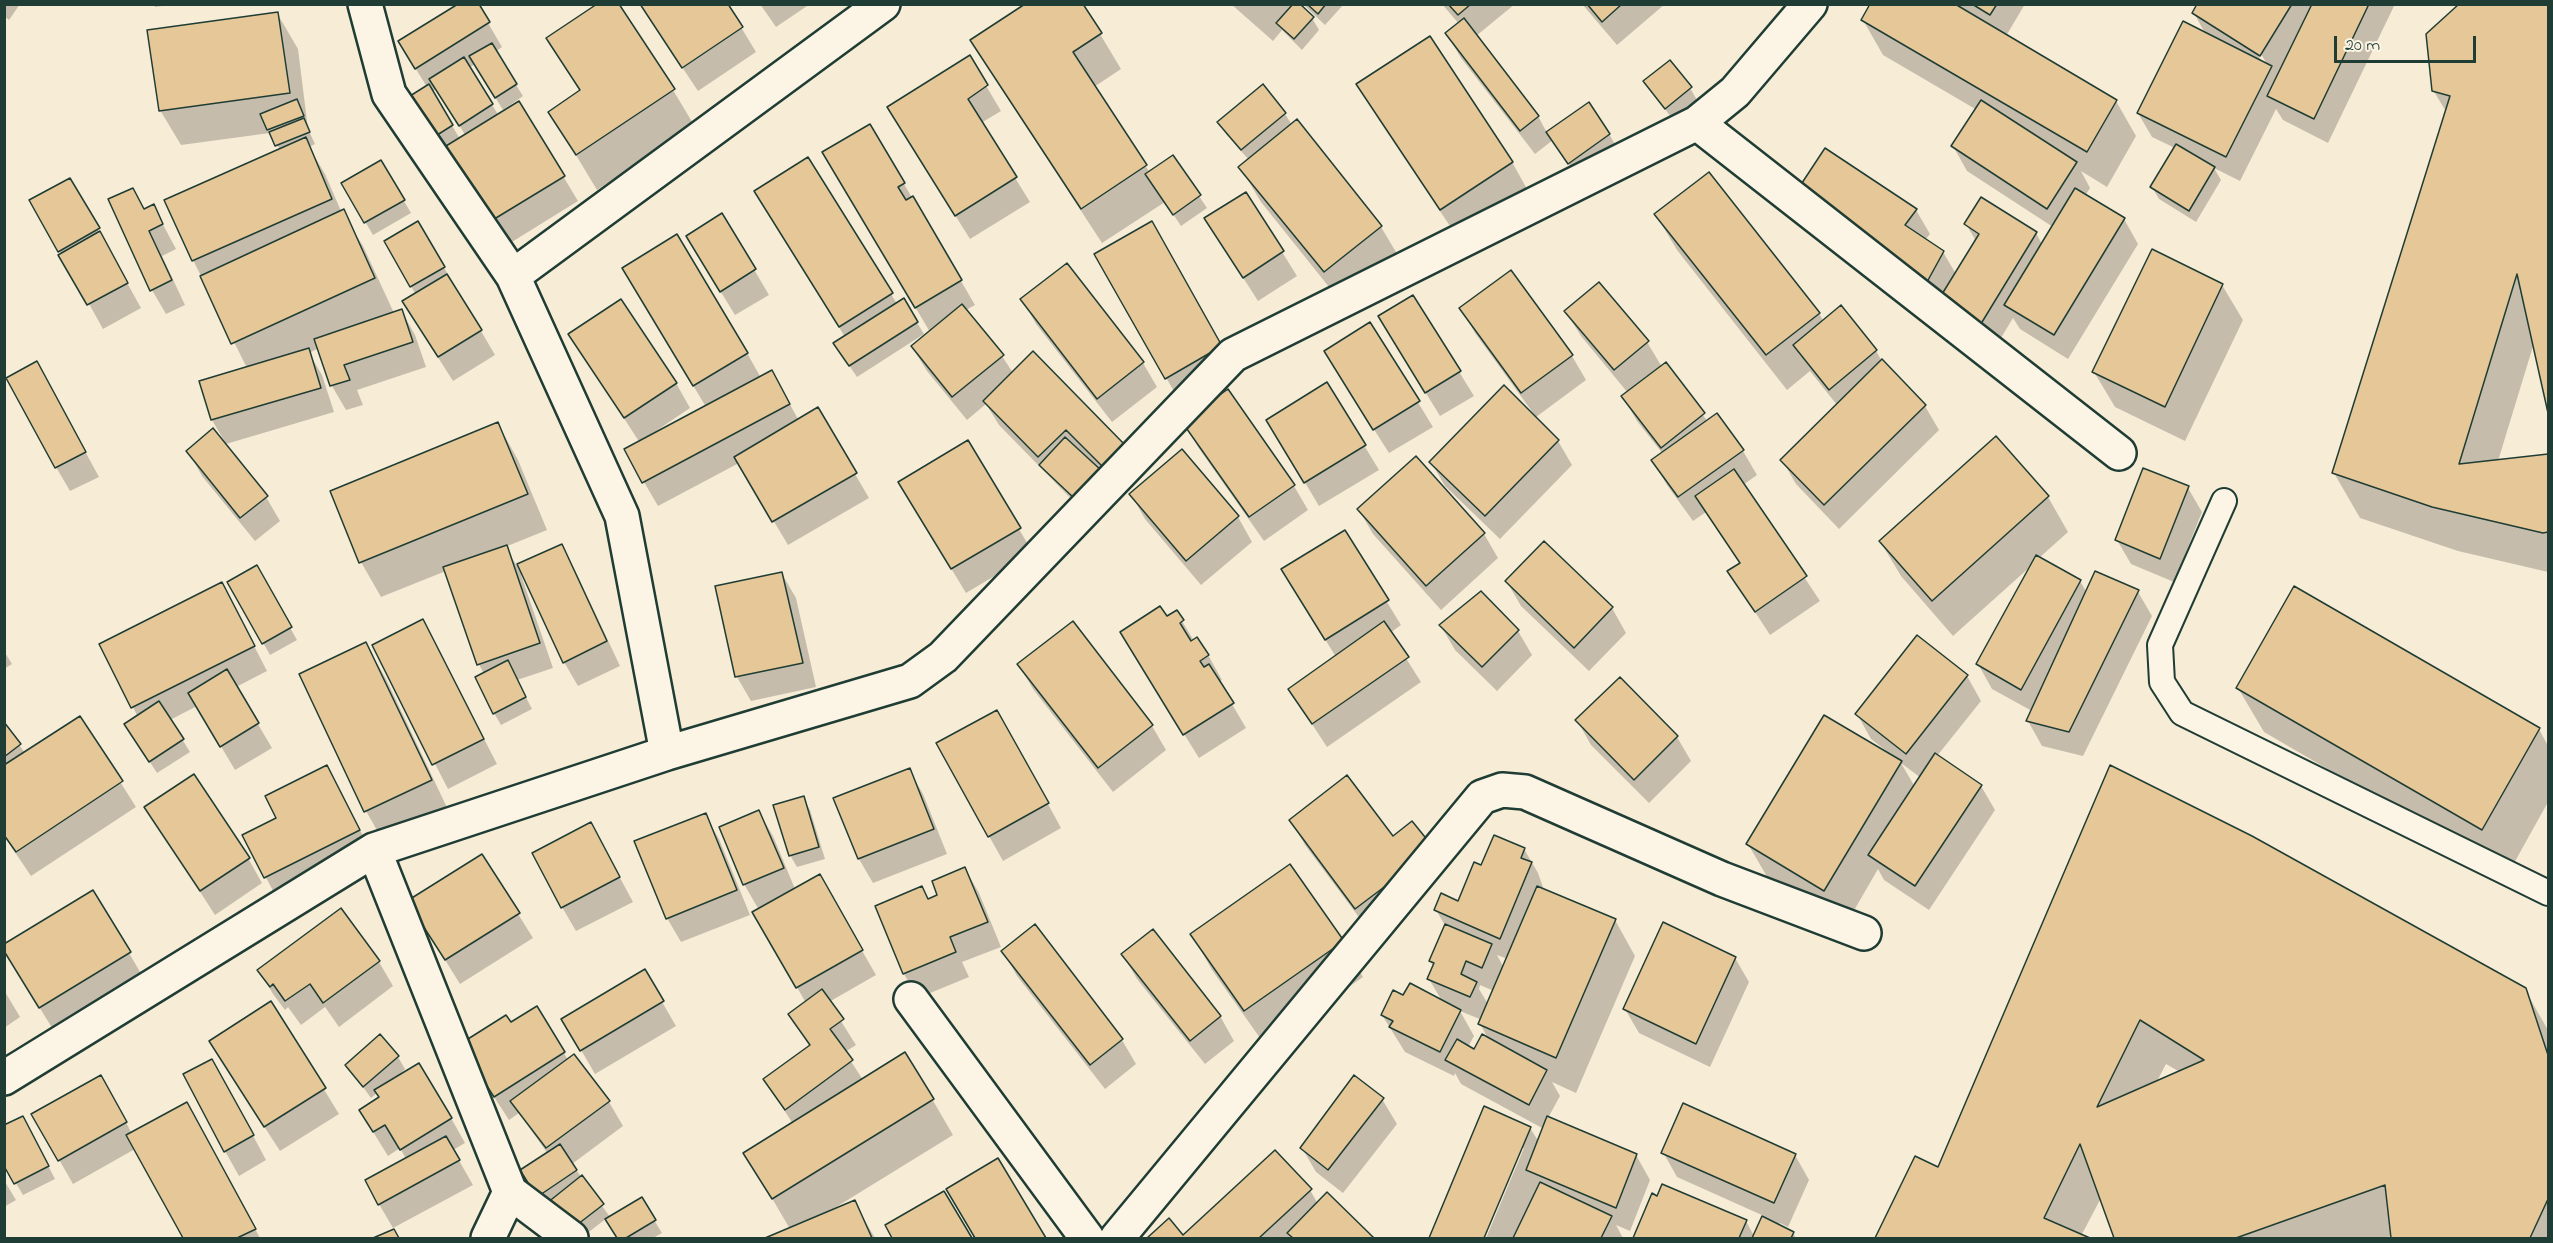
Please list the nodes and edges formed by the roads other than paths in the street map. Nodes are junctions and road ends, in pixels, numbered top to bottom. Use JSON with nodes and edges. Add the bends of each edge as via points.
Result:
{"nodes":[{"id":1,"x":365,"y":4,"type":"edge"},
{"id":2,"x":883,"y":4,"type":"edge"},
{"id":3,"x":1810,"y":4,"type":"edge"},
{"id":4,"x":1697,"y":123,"type":"junction"},
{"id":5,"x":513,"y":276,"type":"junction"},
{"id":6,"x":2119,"y":453,"type":"dead end"},
{"id":7,"x":2224,"y":501,"type":"dead end"},
{"id":8,"x":667,"y":753,"type":"junction"},
{"id":9,"x":374,"y":850,"type":"junction"},
{"id":10,"x":2548,"y":893,"type":"edge"},
{"id":11,"x":1864,"y":933,"type":"dead end"},
{"id":12,"x":911,"y":999,"type":"dead end"},
{"id":13,"x":4,"y":1078,"type":"edge"},
{"id":14,"x":510,"y":1192,"type":"junction"},
{"id":15,"x":488,"y":1239,"type":"edge"},
{"id":16,"x":571,"y":1239,"type":"edge"},
{"id":17,"x":1087,"y":1239,"type":"edge"},
{"id":18,"x":1117,"y":1239,"type":"edge"}],
"edges":[{"from":1,"to":5,"type":"street","via":[[389,94]]},
{"from":2,"to":5,"type":"street"},
{"from":3,"to":4,"type":"street","via":[[1735,92]]},
{"from":4,"to":6,"type":"street"},
{"from":4,"to":8,"type":"street","via":[[1233,355],[943,657],[910,681]]},
{"from":5,"to":8,"type":"street","via":[[621,516]]},
{"from":7,"to":10,"type":"lane","via":[[2160,645],[2162,682],[2182,713]]},
{"from":8,"to":9,"type":"street"},
{"from":9,"to":13,"type":"street"},
{"from":9,"to":14,"type":"street"},
{"from":11,"to":18,"type":"street","via":[[1722,879],[1525,792],[1502,790],[1482,797]]},
{"from":12,"to":17,"type":"street"},
{"from":14,"to":15,"type":"street"},
{"from":14,"to":16,"type":"street"}]}
